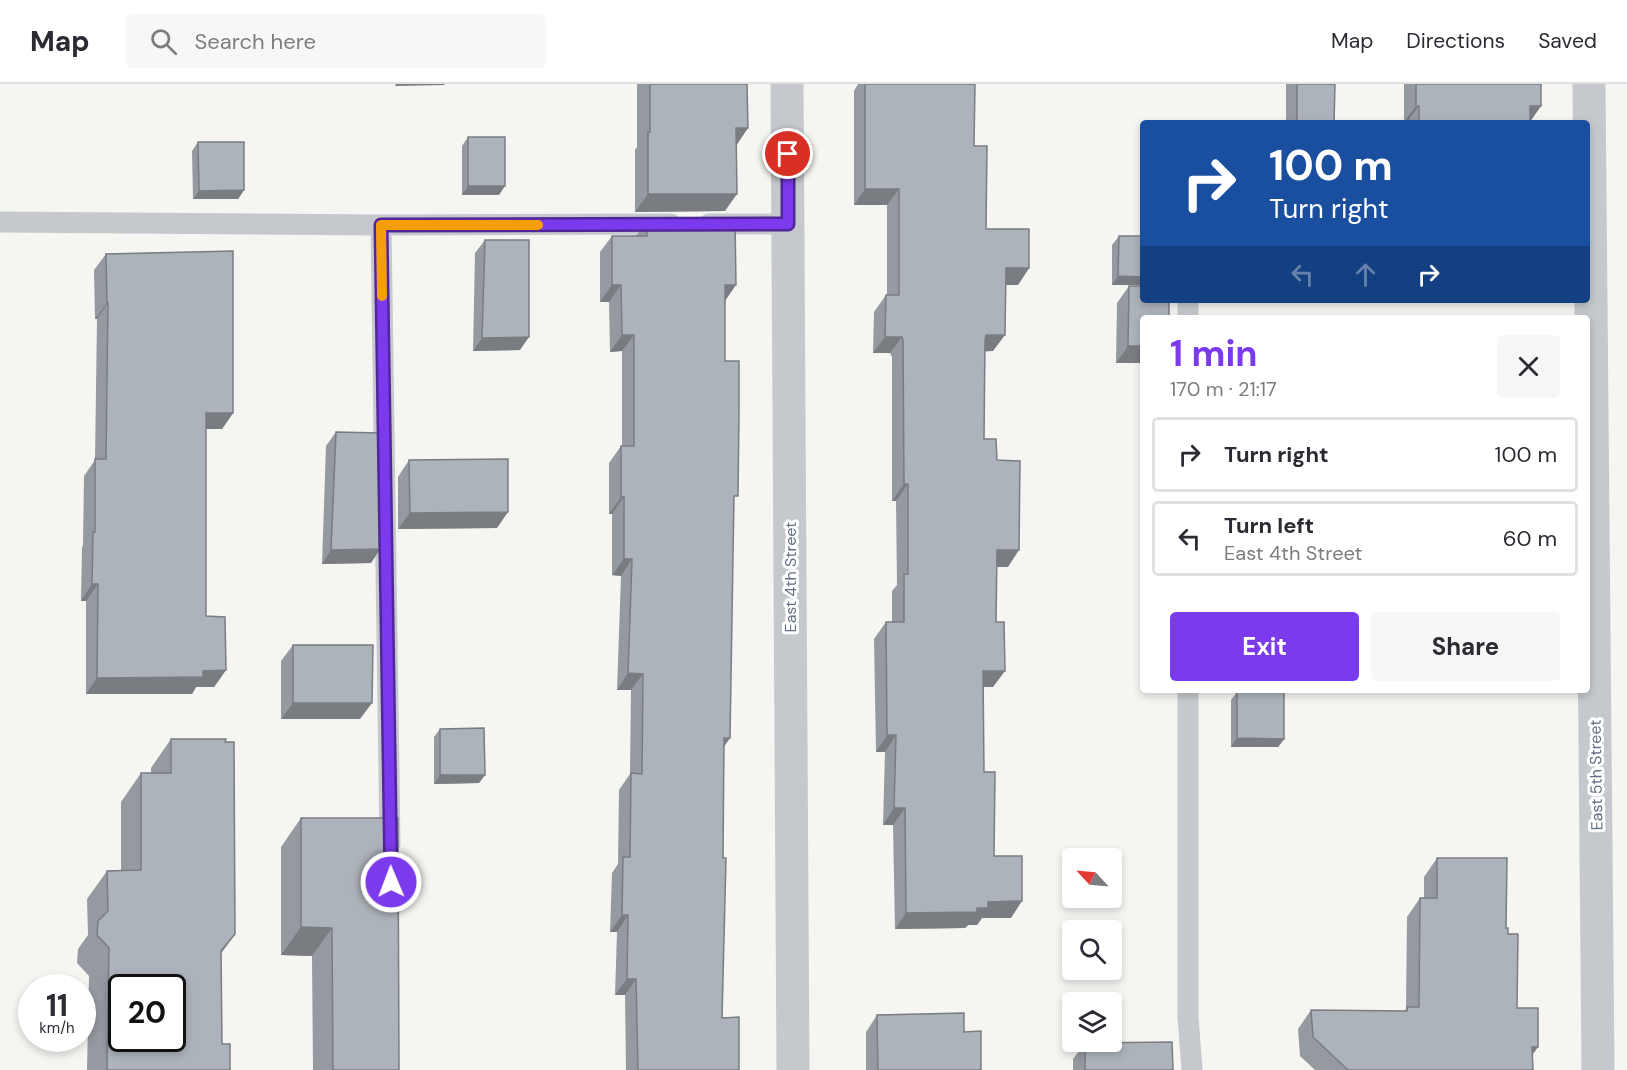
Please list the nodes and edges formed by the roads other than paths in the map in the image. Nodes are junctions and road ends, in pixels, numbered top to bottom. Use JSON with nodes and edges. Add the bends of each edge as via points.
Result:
{"nodes":[{"id":1,"x":787,"y":84,"type":"edge"},
{"id":2,"x":1589,"y":84,"type":"edge"},
{"id":3,"x":1589,"y":120,"type":"edge"},
{"id":4,"x":0,"y":222,"type":"edge"},
{"id":5,"x":788,"y":224,"type":"junction"},
{"id":6,"x":381,"y":225,"type":"junction"},
{"id":7,"x":1590,"y":303,"type":"edge"},
{"id":8,"x":1188,"y":693,"type":"edge"},
{"id":9,"x":391,"y":868,"type":"edge"},
{"id":10,"x":793,"y":1070,"type":"edge"},
{"id":11,"x":1192,"y":1070,"type":"edge"},
{"id":12,"x":1598,"y":1070,"type":"edge"}],
"edges":[{"from":1,"to":5,"type":"street","name":"East 4th Street"},
{"from":2,"to":3,"type":"street","name":"East 5th Street"},
{"from":4,"to":6,"type":"lane"},
{"from":5,"to":6,"type":"lane"},
{"from":5,"to":10,"type":"street","name":"East 4th Street"},
{"from":6,"to":9,"type":"lane"},
{"from":7,"to":12,"type":"street","name":"East 5th Street"},
{"from":8,"to":11,"type":"lane","via":[[1188,1017]]}]}
